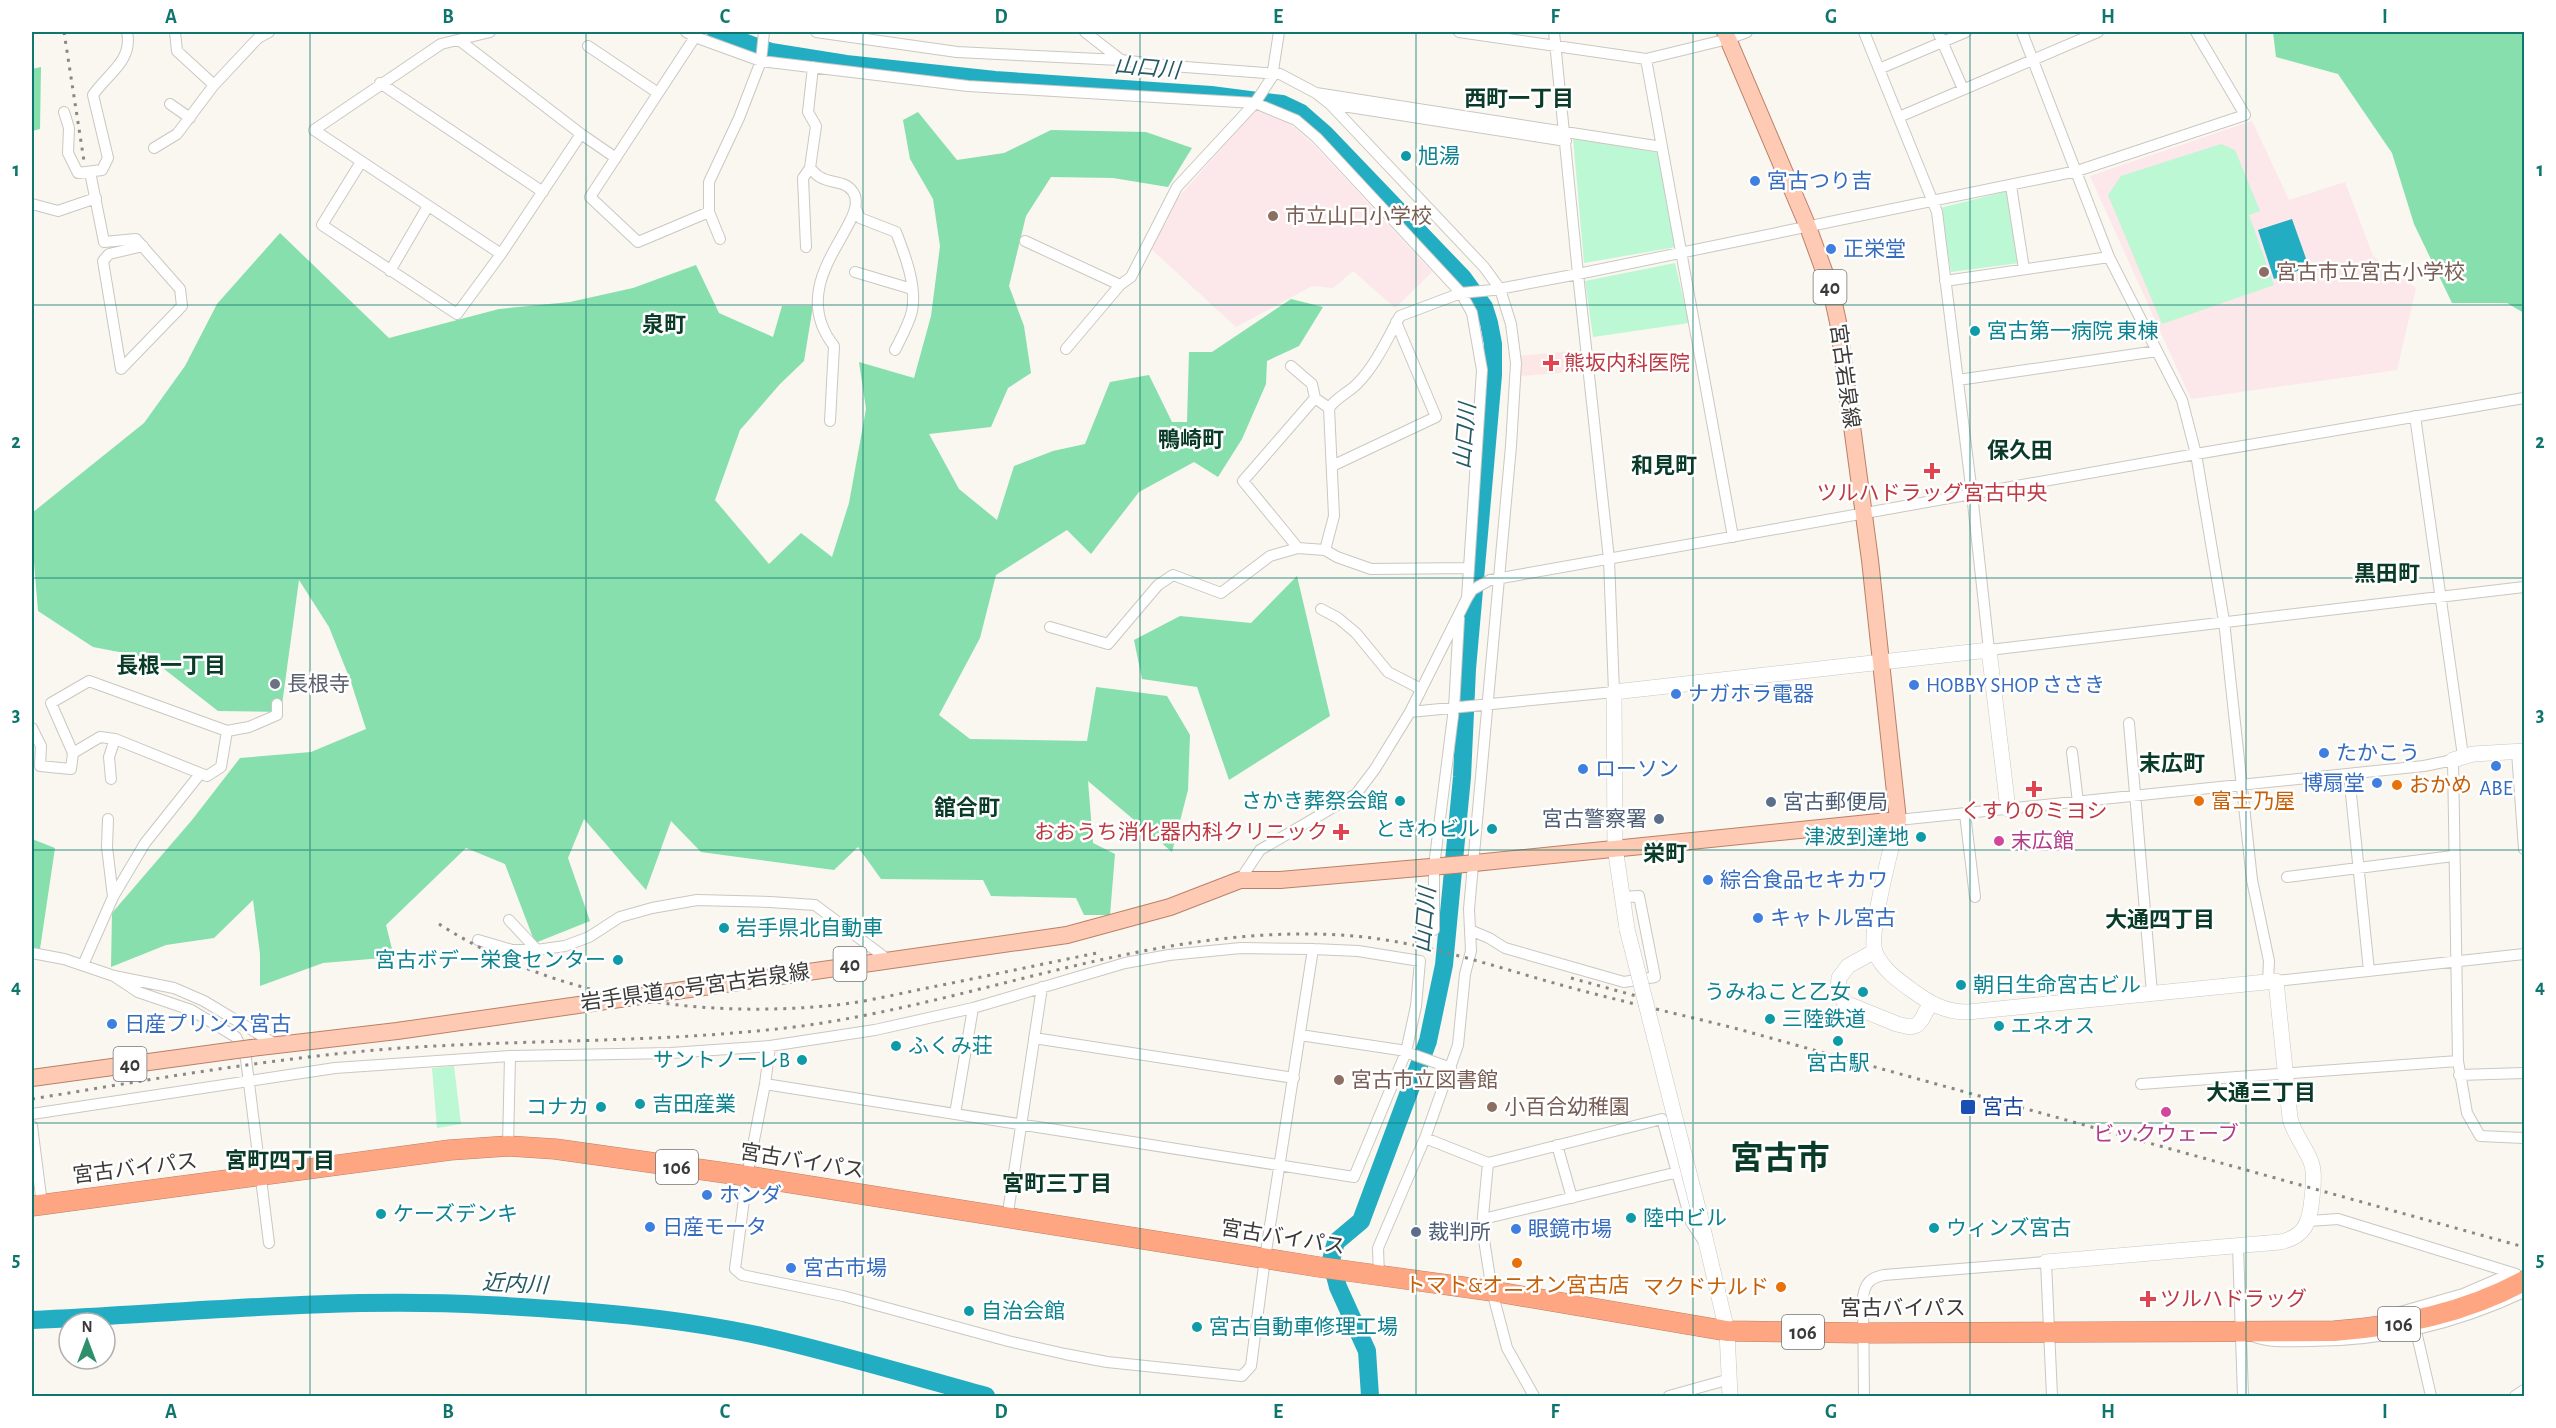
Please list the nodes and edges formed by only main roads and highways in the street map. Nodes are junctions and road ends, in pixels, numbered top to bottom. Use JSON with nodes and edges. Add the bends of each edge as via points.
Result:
{"nodes":[{"id":1,"x":1726,"y":35,"type":"edge"},
{"id":2,"x":1898,"y":820,"type":"joint"},
{"id":3,"x":32,"y":1078,"type":"edge"},
{"id":4,"x":37,"y":1205,"type":"edge"},
{"id":5,"x":2518,"y":1277,"type":"edge"}],
"edges":[{"from":1,"to":2,"type":"main road","name":"宮古岩泉線","number":"40","via":[[1808,226],[1831,290],[1870,560]]},
{"from":2,"to":3,"type":"main road","name":"岩手県道40号宮古岩泉線","number":"40","bridge":true,"via":[[1438,866],[1240,880],[1170,908],[1067,935]]},
{"from":4,"to":5,"type":"highway","name":"宮古バイパス","number":"106","via":[[450,1150],[508,1146],[555,1149],[1319,1268],[1492,1291],[1727,1331],[2334,1331],[2386,1327],[2445,1314],[2502,1293]]}]}
